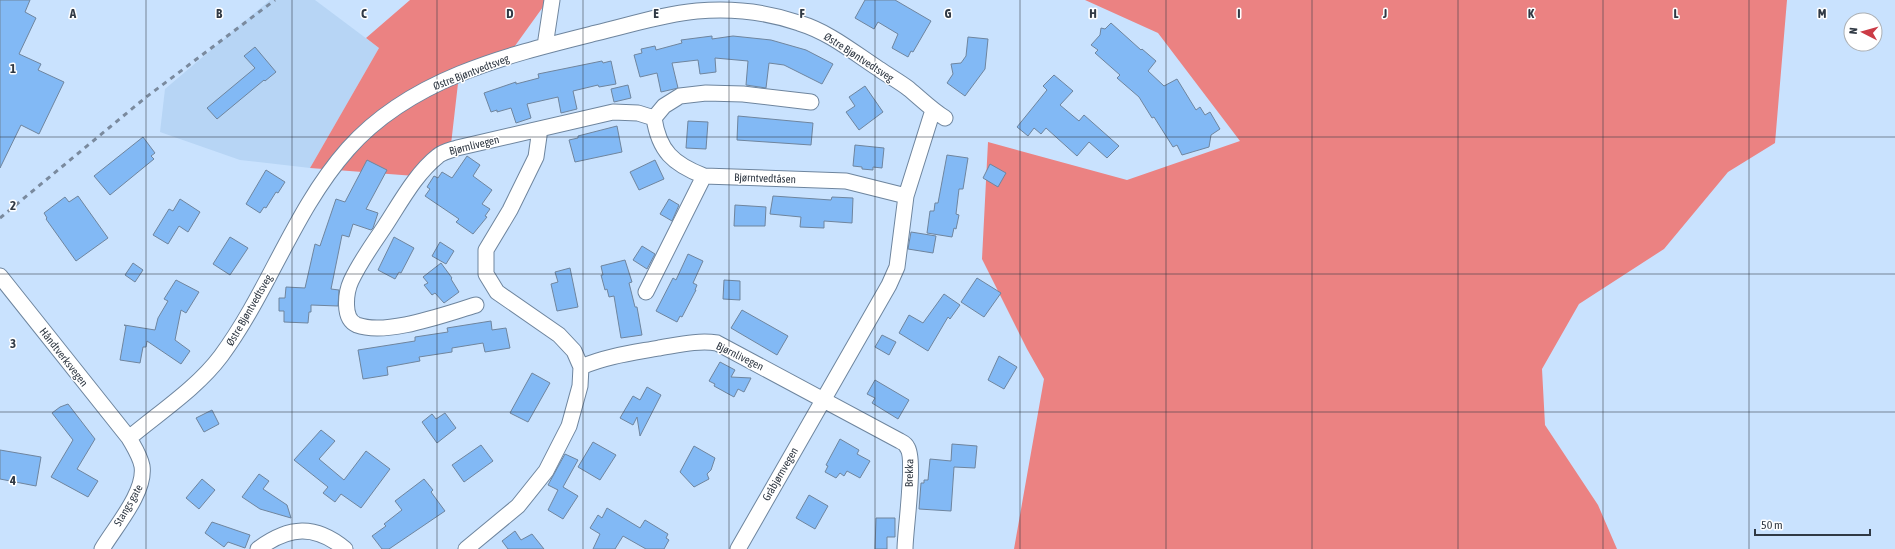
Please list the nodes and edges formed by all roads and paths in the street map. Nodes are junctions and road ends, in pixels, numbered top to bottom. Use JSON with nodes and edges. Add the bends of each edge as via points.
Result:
{"nodes":[{"id":1,"x":552,"y":0,"type":"edge"},
{"id":2,"x":545,"y":46,"type":"junction"},
{"id":3,"x":811,"y":102,"type":"dead end"},
{"id":4,"x":654,"y":118,"type":"junction"},
{"id":5,"x":540,"y":129,"type":"junction"},
{"id":6,"x":704,"y":176,"type":"junction"},
{"id":7,"x":906,"y":196,"type":"junction"},
{"id":8,"x":0,"y":276,"type":"edge"},
{"id":9,"x":646,"y":292,"type":"dead end"},
{"id":10,"x":476,"y":305,"type":"dead end"},
{"id":11,"x":581,"y":367,"type":"junction"},
{"id":12,"x":822,"y":400,"type":"junction"},
{"id":13,"x":129,"y":438,"type":"junction"},
{"id":14,"x":102,"y":549,"type":"edge"},
{"id":15,"x":258,"y":549,"type":"edge"},
{"id":16,"x":345,"y":549,"type":"edge"},
{"id":17,"x":466,"y":549,"type":"edge"},
{"id":18,"x":738,"y":549,"type":"edge"},
{"id":19,"x":905,"y":549,"type":"edge"}],
"edges":[{"from":1,"to":2,"type":"street"},
{"from":2,"to":7,"type":"street","name":"Østre Bjøntvedtsveg","via":[[668,15],[698,11],[750,11],[800,23],[824,33],[908,88],[939,114]]},
{"from":2,"to":13,"type":"street","name":"Østre Bjøntvedtsveg","via":[[481,66],[430,87],[392,110],[361,135],[318,189],[256,300],[220,358],[193,386]]},
{"from":3,"to":4,"type":"street","via":[[743,94],[706,93],[680,96],[664,106]]},
{"from":4,"to":5,"type":"street","via":[[638,113],[613,112]]},
{"from":4,"to":6,"type":"street","name":"Bjørntvedtåsen","via":[[657,135],[672,160]]},
{"from":5,"to":10,"type":"street","name":"Bjørnlivegen","via":[[457,148],[438,155],[411,185],[365,257],[351,282],[346,302],[348,315],[356,324],[377,329]]},
{"from":5,"to":11,"type":"street","via":[[536,157],[510,210],[486,250],[486,274],[497,292],[559,335],[574,351]]},
{"from":6,"to":7,"type":"street","name":"Bjørntvedtåsen","via":[[846,181]]},
{"from":6,"to":9,"type":"street"},
{"from":7,"to":12,"type":"street","via":[[897,267]]},
{"from":8,"to":13,"type":"street","name":"Håndtverksvegen"},
{"from":11,"to":12,"type":"street","name":"Bjørnlivegen","via":[[613,356],[706,342],[732,350]]},
{"from":11,"to":17,"type":"street","via":[[580,386],[569,426],[546,471],[518,506]]},
{"from":12,"to":18,"type":"street","name":"Gråbjørnvegen"},
{"from":12,"to":19,"type":"street","name":"Brekka","via":[[908,447],[910,478]]},
{"from":13,"to":14,"type":"street","name":"Stangs gate","via":[[142,466],[142,482]]},
{"from":15,"to":16,"type":"street","via":[[287,532],[308,530],[332,539]]}]}
